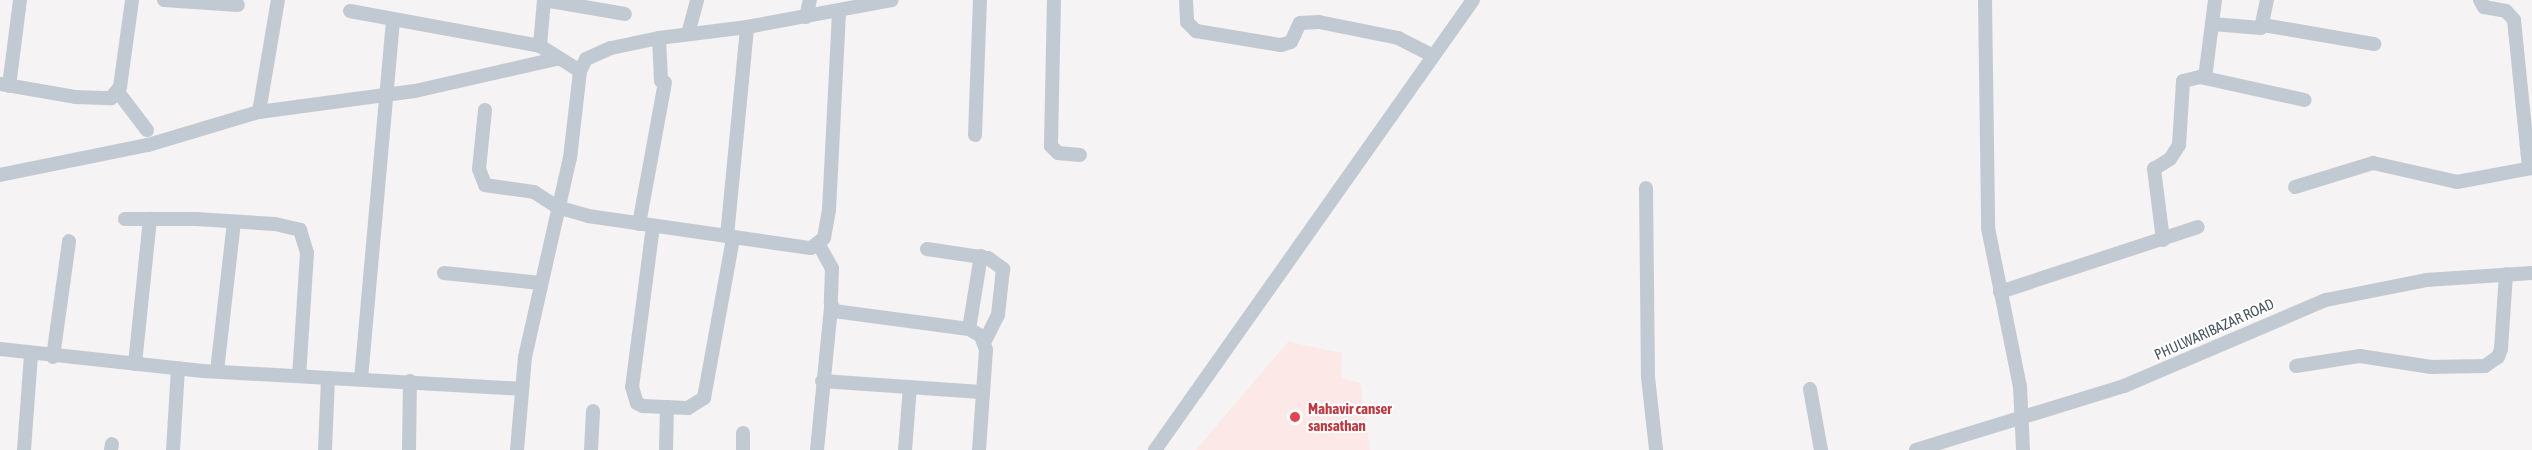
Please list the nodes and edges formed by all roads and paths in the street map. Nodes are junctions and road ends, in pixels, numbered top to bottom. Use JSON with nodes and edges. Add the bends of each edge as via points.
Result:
{"nodes":[{"id":1,"x":20,"y":0,"type":"edge"},
{"id":2,"x":132,"y":0,"type":"edge"},
{"id":3,"x":164,"y":0,"type":"edge"},
{"id":4,"x":278,"y":0,"type":"edge"},
{"id":5,"x":544,"y":0,"type":"edge"},
{"id":6,"x":697,"y":0,"type":"edge"},
{"id":7,"x":810,"y":0,"type":"edge"},
{"id":8,"x":892,"y":0,"type":"edge"},
{"id":9,"x":980,"y":0,"type":"edge"},
{"id":10,"x":1054,"y":0,"type":"edge"},
{"id":11,"x":1186,"y":0,"type":"edge"},
{"id":12,"x":1473,"y":0,"type":"edge"},
{"id":13,"x":1985,"y":0,"type":"edge"},
{"id":14,"x":2215,"y":0,"type":"edge"},
{"id":15,"x":2267,"y":0,"type":"edge"},
{"id":16,"x":2480,"y":0,"type":"edge"},
{"id":17,"x":238,"y":5,"type":"dead end"},
{"id":18,"x":839,"y":10,"type":"junction"},
{"id":19,"x":350,"y":11,"type":"dead end"},
{"id":20,"x":625,"y":14,"type":"dead end"},
{"id":21,"x":806,"y":17,"type":"junction"},
{"id":22,"x":393,"y":19,"type":"junction"},
{"id":23,"x":2212,"y":24,"type":"junction"},
{"id":24,"x":2263,"y":25,"type":"junction"},
{"id":25,"x":747,"y":27,"type":"junction"},
{"id":26,"x":688,"y":34,"type":"junction"},
{"id":27,"x":659,"y":38,"type":"junction"},
{"id":28,"x":2374,"y":44,"type":"dead end"},
{"id":29,"x":540,"y":46,"type":"junction"},
{"id":30,"x":1432,"y":55,"type":"junction"},
{"id":31,"x":556,"y":59,"type":"junction"},
{"id":32,"x":2527,"y":64,"type":"edge"},
{"id":33,"x":580,"y":71,"type":"junction"},
{"id":34,"x":2205,"y":78,"type":"junction"},
{"id":35,"x":4,"y":85,"type":"edge"},
{"id":36,"x":118,"y":92,"type":"junction"},
{"id":37,"x":384,"y":97,"type":"junction"},
{"id":38,"x":2305,"y":100,"type":"dead end"},
{"id":39,"x":485,"y":110,"type":"dead end"},
{"id":40,"x":259,"y":112,"type":"junction"},
{"id":41,"x":147,"y":130,"type":"dead end"},
{"id":42,"x":975,"y":135,"type":"dead end"},
{"id":43,"x":1080,"y":155,"type":"dead end"},
{"id":44,"x":2531,"y":168,"type":"edge"},
{"id":45,"x":0,"y":175,"type":"edge"},
{"id":46,"x":2295,"y":187,"type":"dead end"},
{"id":47,"x":1646,"y":188,"type":"dead end"},
{"id":48,"x":557,"y":207,"type":"junction"},
{"id":49,"x":125,"y":219,"type":"dead end"},
{"id":50,"x":150,"y":219,"type":"junction"},
{"id":51,"x":234,"y":222,"type":"junction"},
{"id":52,"x":646,"y":225,"type":"junction"},
{"id":53,"x":2198,"y":228,"type":"dead end"},
{"id":54,"x":730,"y":237,"type":"junction"},
{"id":55,"x":2163,"y":240,"type":"junction"},
{"id":56,"x":69,"y":241,"type":"dead end"},
{"id":57,"x":819,"y":245,"type":"junction"},
{"id":58,"x":927,"y":249,"type":"dead end"},
{"id":59,"x":981,"y":256,"type":"junction"},
{"id":60,"x":444,"y":273,"type":"dead end"},
{"id":61,"x":2532,"y":273,"type":"edge"},
{"id":62,"x":2506,"y":274,"type":"junction"},
{"id":63,"x":540,"y":283,"type":"junction"},
{"id":64,"x":2000,"y":292,"type":"junction"},
{"id":65,"x":831,"y":307,"type":"junction"},
{"id":66,"x":969,"y":329,"type":"junction"},
{"id":67,"x":984,"y":342,"type":"junction"},
{"id":68,"x":0,"y":349,"type":"edge"},
{"id":69,"x":30,"y":355,"type":"junction"},
{"id":70,"x":53,"y":357,"type":"junction"},
{"id":71,"x":135,"y":364,"type":"junction"},
{"id":72,"x":2296,"y":366,"type":"dead end"},
{"id":73,"x":177,"y":368,"type":"junction"},
{"id":74,"x":216,"y":371,"type":"junction"},
{"id":75,"x":299,"y":376,"type":"junction"},
{"id":76,"x":328,"y":378,"type":"junction"},
{"id":77,"x":361,"y":379,"type":"junction"},
{"id":78,"x":410,"y":381,"type":"junction"},
{"id":79,"x":822,"y":381,"type":"junction"},
{"id":80,"x":910,"y":387,"type":"junction"},
{"id":81,"x":520,"y":389,"type":"junction"},
{"id":82,"x":1810,"y":389,"type":"dead end"},
{"id":83,"x":981,"y":392,"type":"junction"},
{"id":84,"x":667,"y":407,"type":"junction"},
{"id":85,"x":593,"y":411,"type":"dead end"},
{"id":86,"x":2024,"y":420,"type":"junction"},
{"id":87,"x":743,"y":433,"type":"dead end"},
{"id":88,"x":24,"y":450,"type":"edge"},
{"id":89,"x":173,"y":450,"type":"edge"},
{"id":90,"x":325,"y":450,"type":"edge"},
{"id":91,"x":409,"y":450,"type":"edge"},
{"id":92,"x":517,"y":450,"type":"edge"},
{"id":93,"x":591,"y":450,"type":"edge"},
{"id":94,"x":666,"y":450,"type":"edge"},
{"id":95,"x":743,"y":450,"type":"edge"},
{"id":96,"x":818,"y":450,"type":"edge"},
{"id":97,"x":905,"y":450,"type":"edge"},
{"id":98,"x":979,"y":450,"type":"edge"},
{"id":99,"x":1155,"y":450,"type":"edge"},
{"id":100,"x":1656,"y":450,"type":"edge"},
{"id":101,"x":1821,"y":450,"type":"edge"},
{"id":102,"x":1916,"y":450,"type":"edge"},
{"id":103,"x":2023,"y":450,"type":"edge"}],
"edges":[{"from":1,"to":35,"type":"street"},
{"from":2,"to":36,"type":"street"},
{"from":3,"to":17,"type":"street"},
{"from":4,"to":40,"type":"street"},
{"from":5,"to":20,"type":"street"},
{"from":5,"to":29,"type":"street"},
{"from":6,"to":26,"type":"street"},
{"from":7,"to":21,"type":"street"},
{"from":8,"to":18,"type":"street"},
{"from":9,"to":42,"type":"street"},
{"from":10,"to":43,"type":"street","via":[[1052,146],[1058,153]]},
{"from":11,"to":30,"type":"street","via":[[1187,22],[1196,31],[1281,45],[1291,42],[1300,23],[1319,22],[1398,38]]},
{"from":12,"to":30,"type":"street"},
{"from":13,"to":64,"type":"street","via":[[1986,185]]},
{"from":14,"to":23,"type":"street"},
{"from":15,"to":24,"type":"street"},
{"from":16,"to":32,"type":"street","via":[[2489,10],[2511,14]]},
{"from":18,"to":21,"type":"street"},
{"from":18,"to":57,"type":"street","via":[[829,210]]},
{"from":19,"to":22,"type":"street"},
{"from":21,"to":25,"type":"street"},
{"from":22,"to":29,"type":"street"},
{"from":22,"to":37,"type":"street"},
{"from":23,"to":24,"type":"street","via":[[2250,29]]},
{"from":23,"to":34,"type":"street"},
{"from":24,"to":28,"type":"street"},
{"from":25,"to":26,"type":"street"},
{"from":25,"to":54,"type":"street"},
{"from":26,"to":27,"type":"street"},
{"from":27,"to":33,"type":"street","via":[[594,53]]},
{"from":27,"to":52,"type":"street","via":[[663,81]]},
{"from":29,"to":31,"type":"street"},
{"from":30,"to":99,"type":"street"},
{"from":31,"to":33,"type":"street"},
{"from":31,"to":37,"type":"street"},
{"from":32,"to":44,"type":"street"},
{"from":33,"to":48,"type":"street","via":[[570,158]]},
{"from":34,"to":38,"type":"street"},
{"from":34,"to":55,"type":"street","via":[[2193,76],[2183,81],[2179,145],[2170,159],[2154,169]]},
{"from":35,"to":36,"type":"street","via":[[107,99]]},
{"from":36,"to":41,"type":"street"},
{"from":37,"to":40,"type":"street"},
{"from":37,"to":77,"type":"street"},
{"from":39,"to":48,"type":"street","via":[[479,169],[482,181],[491,187],[534,192]]},
{"from":40,"to":45,"type":"street","via":[[148,145]]},
{"from":44,"to":46,"type":"street","via":[[2457,182],[2373,163]]},
{"from":47,"to":100,"type":"street","via":[[1647,367]]},
{"from":48,"to":52,"type":"street"},
{"from":48,"to":63,"type":"street"},
{"from":49,"to":50,"type":"street"},
{"from":50,"to":51,"type":"street"},
{"from":50,"to":71,"type":"street"},
{"from":51,"to":74,"type":"street"},
{"from":51,"to":75,"type":"street","via":[[290,226],[300,230],[306,240]]},
{"from":52,"to":54,"type":"street"},
{"from":52,"to":84,"type":"street","via":[[632,387],[637,403]]},
{"from":53,"to":55,"type":"street"},
{"from":54,"to":57,"type":"street","via":[[800,248]]},
{"from":54,"to":84,"type":"street","via":[[704,398],[688,408]]},
{"from":55,"to":64,"type":"street"},
{"from":56,"to":70,"type":"street"},
{"from":57,"to":65,"type":"street","via":[[832,268]]},
{"from":58,"to":59,"type":"street"},
{"from":59,"to":66,"type":"street"},
{"from":59,"to":67,"type":"street","via":[[998,262],[1004,276],[998,315]]},
{"from":60,"to":63,"type":"street"},
{"from":61,"to":62,"type":"street","name":"PHULWARIBAZAR ROAD"},
{"from":62,"to":72,"type":"street","via":[[2501,349],[2498,357],[2485,366],[2431,367],[2360,356]]},
{"from":62,"to":86,"type":"street","name":"PHULWARIBAZAR ROAD","via":[[2426,280],[2326,300],[2133,383]]},
{"from":63,"to":81,"type":"street"},
{"from":64,"to":86,"type":"street"},
{"from":65,"to":66,"type":"street","via":[[850,316]]},
{"from":65,"to":79,"type":"street"},
{"from":66,"to":67,"type":"street"},
{"from":67,"to":83,"type":"street"},
{"from":68,"to":69,"type":"street"},
{"from":69,"to":70,"type":"street"},
{"from":69,"to":88,"type":"street"},
{"from":70,"to":71,"type":"street"},
{"from":71,"to":73,"type":"street"},
{"from":73,"to":74,"type":"street"},
{"from":73,"to":89,"type":"street"},
{"from":74,"to":75,"type":"street"},
{"from":75,"to":76,"type":"street"},
{"from":76,"to":77,"type":"street"},
{"from":76,"to":90,"type":"street"},
{"from":77,"to":78,"type":"street"},
{"from":78,"to":81,"type":"street"},
{"from":78,"to":91,"type":"street"},
{"from":79,"to":80,"type":"street"},
{"from":79,"to":96,"type":"street"},
{"from":80,"to":83,"type":"street"},
{"from":80,"to":97,"type":"street"},
{"from":81,"to":92,"type":"street"},
{"from":82,"to":101,"type":"street"},
{"from":83,"to":98,"type":"street"},
{"from":84,"to":94,"type":"street"},
{"from":85,"to":93,"type":"street"},
{"from":86,"to":102,"type":"street","name":"PHULWARIBAZAR ROAD"},
{"from":86,"to":103,"type":"street"},
{"from":87,"to":95,"type":"street"}]}
